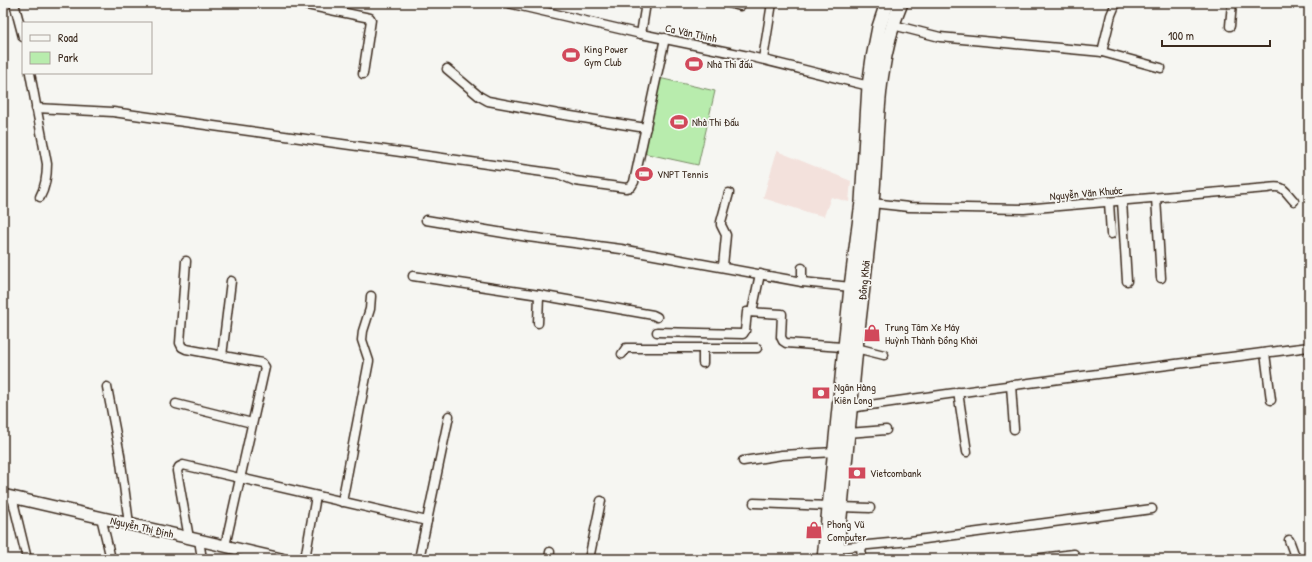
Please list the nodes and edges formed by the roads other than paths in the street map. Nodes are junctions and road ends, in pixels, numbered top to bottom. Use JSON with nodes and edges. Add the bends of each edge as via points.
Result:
{"nodes":[{"id":1,"x":14,"y":3,"type":"edge"},
{"id":2,"x":297,"y":3,"type":"edge"},
{"id":3,"x":508,"y":3,"type":"edge"},
{"id":4,"x":646,"y":3,"type":"edge"},
{"id":5,"x":729,"y":3,"type":"edge"},
{"id":6,"x":772,"y":3,"type":"edge"},
{"id":7,"x":887,"y":3,"type":"edge"},
{"id":8,"x":901,"y":3,"type":"edge"},
{"id":9,"x":1116,"y":3,"type":"edge"},
{"id":10,"x":1232,"y":3,"type":"edge"},
{"id":11,"x":740,"y":6,"type":"dead end"},
{"id":12,"x":893,"y":25,"type":"junction"},
{"id":13,"x":1230,"y":26,"type":"dead end"},
{"id":14,"x":22,"y":33,"type":"edge"},
{"id":15,"x":641,"y":34,"type":"junction"},
{"id":16,"x":665,"y":38,"type":"junction"},
{"id":17,"x":1102,"y":52,"type":"junction"},
{"id":18,"x":763,"y":59,"type":"junction"},
{"id":19,"x":1161,"y":68,"type":"dead end"},
{"id":20,"x":447,"y":69,"type":"dead end"},
{"id":21,"x":30,"y":74,"type":"edge"},
{"id":22,"x":363,"y":74,"type":"dead end"},
{"id":23,"x":869,"y":86,"type":"junction"},
{"id":24,"x":36,"y":108,"type":"junction"},
{"id":25,"x":646,"y":128,"type":"junction"},
{"id":26,"x":729,"y":193,"type":"dead end"},
{"id":27,"x":40,"y":197,"type":"dead end"},
{"id":28,"x":1156,"y":198,"type":"junction"},
{"id":29,"x":1122,"y":201,"type":"junction"},
{"id":30,"x":1294,"y":201,"type":"dead end"},
{"id":31,"x":1109,"y":202,"type":"junction"},
{"id":32,"x":872,"y":203,"type":"junction"},
{"id":33,"x":426,"y":220,"type":"dead end"},
{"id":34,"x":1111,"y":234,"type":"dead end"},
{"id":35,"x":186,"y":261,"type":"dead end"},
{"id":36,"x":724,"y":266,"type":"junction"},
{"id":37,"x":802,"y":268,"type":"dead end"},
{"id":38,"x":760,"y":274,"type":"junction"},
{"id":39,"x":413,"y":276,"type":"dead end"},
{"id":40,"x":1161,"y":278,"type":"dead end"},
{"id":41,"x":231,"y":281,"type":"dead end"},
{"id":42,"x":1127,"y":281,"type":"dead end"},
{"id":43,"x":802,"y":282,"type":"junction"},
{"id":44,"x":851,"y":287,"type":"junction"},
{"id":45,"x":538,"y":295,"type":"junction"},
{"id":46,"x":371,"y":296,"type":"dead end"},
{"id":47,"x":752,"y":312,"type":"junction"},
{"id":48,"x":657,"y":317,"type":"dead end"},
{"id":49,"x":538,"y":323,"type":"dead end"},
{"id":50,"x":657,"y":332,"type":"dead end"},
{"id":51,"x":1309,"y":347,"type":"edge"},
{"id":52,"x":703,"y":348,"type":"junction"},
{"id":53,"x":757,"y":348,"type":"dead end"},
{"id":54,"x":851,"y":348,"type":"junction"},
{"id":55,"x":1266,"y":353,"type":"junction"},
{"id":56,"x":622,"y":354,"type":"dead end"},
{"id":57,"x":884,"y":355,"type":"dead end"},
{"id":58,"x":222,"y":356,"type":"junction"},
{"id":59,"x":703,"y":363,"type":"dead end"},
{"id":60,"x":1011,"y":385,"type":"junction"},
{"id":61,"x":107,"y":387,"type":"dead end"},
{"id":62,"x":958,"y":392,"type":"junction"},
{"id":63,"x":1271,"y":400,"type":"dead end"},
{"id":64,"x":176,"y":404,"type":"dead end"},
{"id":65,"x":850,"y":408,"type":"junction"},
{"id":66,"x":449,"y":416,"type":"dead end"},
{"id":67,"x":252,"y":423,"type":"junction"},
{"id":68,"x":1014,"y":429,"type":"dead end"},
{"id":69,"x":886,"y":430,"type":"dead end"},
{"id":70,"x":848,"y":433,"type":"junction"},
{"id":71,"x":835,"y":452,"type":"junction"},
{"id":72,"x":967,"y":452,"type":"dead end"},
{"id":73,"x":743,"y":461,"type":"dead end"},
{"id":74,"x":239,"y":478,"type":"junction"},
{"id":75,"x":7,"y":496,"type":"edge"},
{"id":76,"x":316,"y":496,"type":"junction"},
{"id":77,"x":601,"y":501,"type":"dead end"},
{"id":78,"x":342,"y":502,"type":"junction"},
{"id":79,"x":754,"y":503,"type":"dead end"},
{"id":80,"x":835,"y":506,"type":"junction"},
{"id":81,"x":870,"y":508,"type":"dead end"},
{"id":82,"x":1152,"y":509,"type":"dead end"},
{"id":83,"x":101,"y":518,"type":"junction"},
{"id":84,"x":427,"y":521,"type":"junction"},
{"id":85,"x":129,"y":524,"type":"junction"},
{"id":86,"x":194,"y":539,"type":"junction"},
{"id":87,"x":1289,"y":540,"type":"dead end"},
{"id":88,"x":225,"y":546,"type":"junction"},
{"id":89,"x":861,"y":546,"type":"junction"},
{"id":90,"x":836,"y":554,"type":"edge"},
{"id":91,"x":1074,"y":554,"type":"dead end"},
{"id":92,"x":265,"y":557,"type":"edge"},
{"id":93,"x":27,"y":559,"type":"edge"},
{"id":94,"x":111,"y":559,"type":"edge"},
{"id":95,"x":202,"y":559,"type":"edge"},
{"id":96,"x":281,"y":559,"type":"edge"},
{"id":97,"x":305,"y":559,"type":"edge"},
{"id":98,"x":418,"y":559,"type":"edge"},
{"id":99,"x":589,"y":559,"type":"edge"},
{"id":100,"x":824,"y":559,"type":"edge"},
{"id":101,"x":862,"y":559,"type":"edge"},
{"id":102,"x":1033,"y":559,"type":"edge"},
{"id":103,"x":1296,"y":559,"type":"edge"}],
"edges":[{"from":1,"to":14,"type":"street"},
{"from":2,"to":22,"type":"street","via":[[370,18]]},
{"from":3,"to":15,"type":"street","name":"Ca Văn Thỉnh"},
{"from":4,"to":15,"type":"street"},
{"from":5,"to":11,"type":"street"},
{"from":6,"to":18,"type":"street"},
{"from":7,"to":23,"type":"main road","name":"Đồng Khởi","via":[[872,58]]},
{"from":8,"to":12,"type":"main road","name":"Đồng Khởi"},
{"from":9,"to":17,"type":"street"},
{"from":10,"to":13,"type":"street"},
{"from":12,"to":17,"type":"street","via":[[940,36]]},
{"from":12,"to":32,"type":"main road","name":"Đồng Khởi","via":[[880,87]]},
{"from":15,"to":16,"type":"street","name":"Ca Văn Thỉnh"},
{"from":16,"to":18,"type":"street","name":"Ca Văn Thỉnh"},
{"from":16,"to":25,"type":"street"},
{"from":17,"to":19,"type":"street"},
{"from":18,"to":23,"type":"street","name":"Ca Văn Thỉnh"},
{"from":20,"to":25,"type":"street","via":[[488,101]]},
{"from":21,"to":24,"type":"street"},
{"from":23,"to":44,"type":"main road","name":"Đồng Khởi","via":[[862,202]]},
{"from":24,"to":25,"type":"street","via":[[113,112],[556,174],[575,181],[626,188],[631,187],[634,182]]},
{"from":24,"to":27,"type":"street","via":[[47,164],[47,176]]},
{"from":26,"to":36,"type":"street","via":[[721,222],[726,234]]},
{"from":28,"to":29,"type":"street","name":"Nguyễn Văn Khước"},
{"from":28,"to":30,"type":"street","name":"Nguyễn Văn Khước","via":[[1277,186]]},
{"from":28,"to":40,"type":"street"},
{"from":29,"to":31,"type":"street","name":"Nguyễn Văn Khước"},
{"from":29,"to":42,"type":"street"},
{"from":31,"to":32,"type":"street","name":"Nguyễn Văn Khước","via":[[1024,209],[909,207]]},
{"from":31,"to":34,"type":"street"},
{"from":32,"to":54,"type":"main road","name":"Đồng Khởi"},
{"from":33,"to":36,"type":"street"},
{"from":35,"to":58,"type":"street","via":[[180,343],[186,349]]},
{"from":36,"to":38,"type":"street"},
{"from":37,"to":43,"type":"street"},
{"from":38,"to":43,"type":"street"},
{"from":38,"to":47,"type":"street"},
{"from":39,"to":45,"type":"street"},
{"from":41,"to":58,"type":"street"},
{"from":43,"to":44,"type":"street"},
{"from":44,"to":54,"type":"main road","name":"Đồng Khởi"},
{"from":45,"to":48,"type":"street"},
{"from":45,"to":49,"type":"street"},
{"from":46,"to":78,"type":"street","via":[[362,340],[369,361]]},
{"from":47,"to":50,"type":"street","via":[[747,312],[743,334]]},
{"from":47,"to":54,"type":"street","via":[[782,314],[781,337],[786,343]]},
{"from":51,"to":55,"type":"street"},
{"from":52,"to":53,"type":"street"},
{"from":52,"to":56,"type":"street","via":[[626,348]]},
{"from":52,"to":59,"type":"street"},
{"from":54,"to":57,"type":"street"},
{"from":54,"to":65,"type":"main road","name":"Đồng Khởi"},
{"from":54,"to":71,"type":"main road","name":"Đồng Khởi"},
{"from":55,"to":60,"type":"street"},
{"from":55,"to":63,"type":"street"},
{"from":58,"to":67,"type":"street","via":[[262,363],[265,367]]},
{"from":60,"to":62,"type":"street"},
{"from":60,"to":68,"type":"street"},
{"from":61,"to":85,"type":"street","via":[[120,455]]},
{"from":62,"to":65,"type":"street"},
{"from":62,"to":72,"type":"street"},
{"from":64,"to":67,"type":"street"},
{"from":65,"to":70,"type":"main road","name":"Đồng Khởi"},
{"from":66,"to":84,"type":"street"},
{"from":67,"to":74,"type":"street"},
{"from":69,"to":70,"type":"street"},
{"from":70,"to":80,"type":"main road","name":"Đồng Khởi"},
{"from":71,"to":73,"type":"street","via":[[782,455]]},
{"from":71,"to":80,"type":"main road","name":"Đồng Khởi"},
{"from":74,"to":76,"type":"street"},
{"from":74,"to":86,"type":"street","via":[[183,465],[179,467],[177,471]]},
{"from":74,"to":88,"type":"street"},
{"from":75,"to":83,"type":"main road","name":"Nguyễn Thị Định"},
{"from":75,"to":93,"type":"street"},
{"from":76,"to":78,"type":"street"},
{"from":76,"to":97,"type":"street"},
{"from":77,"to":99,"type":"street"},
{"from":78,"to":84,"type":"street"},
{"from":79,"to":80,"type":"street"},
{"from":80,"to":81,"type":"street"},
{"from":80,"to":90,"type":"main road","name":"Đồng Khởi"},
{"from":80,"to":100,"type":"main road","name":"Đồng Khởi"},
{"from":82,"to":89,"type":"street"},
{"from":83,"to":85,"type":"main road","name":"Nguyễn Thị Định"},
{"from":83,"to":94,"type":"street"},
{"from":84,"to":98,"type":"street"},
{"from":85,"to":86,"type":"main road","name":"Nguyễn Thị Định"},
{"from":86,"to":88,"type":"main road","name":"Nguyễn Thị Định"},
{"from":86,"to":95,"type":"street"},
{"from":87,"to":103,"type":"street"},
{"from":88,"to":92,"type":"main road","name":"Nguyễn Thị Định"},
{"from":89,"to":90,"type":"street"},
{"from":89,"to":101,"type":"street"},
{"from":91,"to":102,"type":"street"},
{"from":92,"to":96,"type":"main road","name":"Nguyễn Thị Định"}]}
